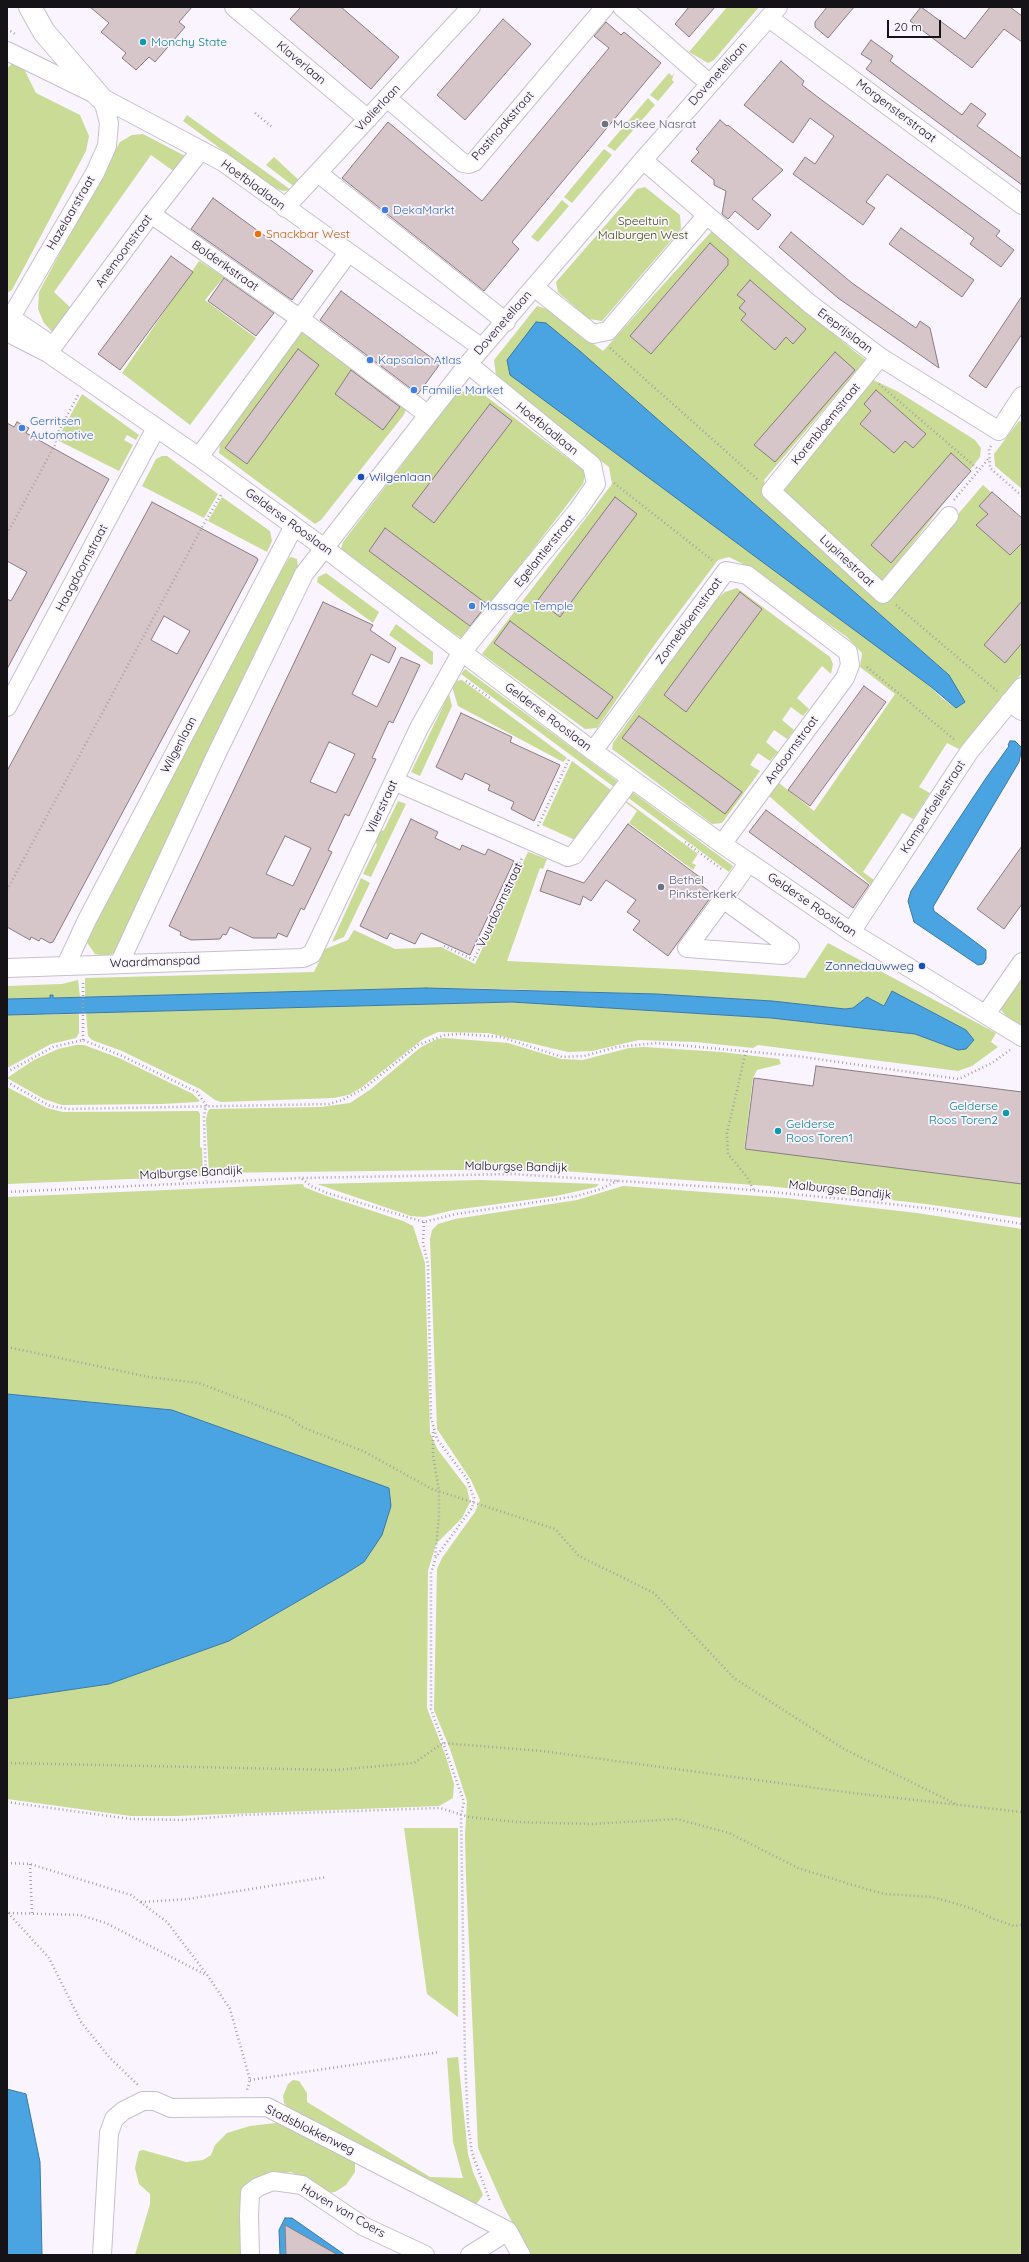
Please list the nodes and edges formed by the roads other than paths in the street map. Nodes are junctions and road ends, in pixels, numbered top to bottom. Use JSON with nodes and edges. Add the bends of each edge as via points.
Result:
{"nodes":[{"id":1,"x":30,"y":7,"type":"edge"},
{"id":2,"x":234,"y":7,"type":"edge"},
{"id":3,"x":605,"y":7,"type":"edge"},
{"id":4,"x":622,"y":7,"type":"edge"},
{"id":5,"x":465,"y":9,"type":"edge"},
{"id":6,"x":773,"y":12,"type":"edge"},
{"id":7,"x":7,"y":51,"type":"edge"},
{"id":8,"x":710,"y":84,"type":"junction"},
{"id":9,"x":99,"y":96,"type":"junction"},
{"id":10,"x":387,"y":98,"type":"junction"},
{"id":11,"x":368,"y":119,"type":"junction"},
{"id":12,"x":201,"y":150,"type":"junction"},
{"id":13,"x":643,"y":160,"type":"junction"},
{"id":14,"x":318,"y":173,"type":"junction"},
{"id":15,"x":1022,"y":205,"type":"edge"},
{"id":16,"x":286,"y":208,"type":"junction"},
{"id":17,"x":151,"y":214,"type":"junction"},
{"id":18,"x":706,"y":216,"type":"junction"},
{"id":19,"x":348,"y":253,"type":"junction"},
{"id":20,"x":534,"y":287,"type":"junction"},
{"id":21,"x":299,"y":318,"type":"junction"},
{"id":22,"x":8,"y":322,"type":"edge"},
{"id":23,"x":506,"y":322,"type":"junction"},
{"id":24,"x":482,"y":348,"type":"junction"},
{"id":25,"x":50,"y":350,"type":"junction"},
{"id":26,"x":880,"y":357,"type":"junction"},
{"id":27,"x":468,"y":364,"type":"junction"},
{"id":28,"x":1022,"y":396,"type":"edge"},
{"id":29,"x":427,"y":414,"type":"junction"},
{"id":30,"x":156,"y":428,"type":"junction"},
{"id":31,"x":199,"y":457,"type":"junction"},
{"id":32,"x":596,"y":484,"type":"joint"},
{"id":33,"x":771,"y":491,"type":"joint"},
{"id":34,"x":949,"y":516,"type":"road end"},
{"id":35,"x":294,"y":526,"type":"junction"},
{"id":36,"x":323,"y":547,"type":"junction"},
{"id":37,"x":848,"y":652,"type":"joint"},
{"id":38,"x":461,"y":653,"type":"junction"},
{"id":39,"x":1022,"y":687,"type":"edge"},
{"id":40,"x":7,"y":707,"type":"edge"},
{"id":41,"x":1016,"y":707,"type":"edge"},
{"id":42,"x":593,"y":751,"type":"junction"},
{"id":43,"x":631,"y":779,"type":"junction"},
{"id":44,"x":394,"y":781,"type":"junction"},
{"id":45,"x":722,"y":844,"type":"junction"},
{"id":46,"x":749,"y":862,"type":"junction"},
{"id":47,"x":723,"y":899,"type":"junction"},
{"id":48,"x":851,"y":932,"type":"junction"},
{"id":49,"x":303,"y":958,"type":"joint"},
{"id":50,"x":120,"y":962,"type":"junction"},
{"id":51,"x":1022,"y":962,"type":"edge"},
{"id":52,"x":66,"y":966,"type":"junction"},
{"id":53,"x":7,"y":968,"type":"edge"},
{"id":54,"x":986,"y":1014,"type":"junction"},
{"id":55,"x":1018,"y":1042,"type":"edge"},
{"id":56,"x":508,"y":2231,"type":"junction"},
{"id":57,"x":102,"y":2255,"type":"edge"},
{"id":58,"x":250,"y":2255,"type":"edge"},
{"id":59,"x":425,"y":2255,"type":"edge"},
{"id":60,"x":470,"y":2255,"type":"edge"},
{"id":61,"x":521,"y":2255,"type":"edge"}],
"edges":[{"from":1,"to":9,"type":"main road","via":[[44,32]]},
{"from":2,"to":11,"type":"street","name":"Klaverlaan"},
{"from":3,"to":10,"type":"street","name":"Pastinaakstraat","via":[[474,162],[463,163]]},
{"from":4,"to":8,"type":"street"},
{"from":5,"to":10,"type":"street","name":"Violierlaan"},
{"from":6,"to":8,"type":"street","name":"Dovenetellaan"},
{"from":6,"to":15,"type":"street","name":"Morgensterstraat"},
{"from":7,"to":9,"type":"street","name":"Hoefbladlaan"},
{"from":8,"to":13,"type":"street","name":"Dovenetellaan"},
{"from":9,"to":12,"type":"street","name":"Hoefbladlaan"},
{"from":9,"to":22,"type":"street","name":"Hazelaarstraat","via":[[110,123],[107,146]]},
{"from":10,"to":11,"type":"street","name":"Violierlaan"},
{"from":11,"to":14,"type":"street","name":"Violierlaan"},
{"from":12,"to":16,"type":"street","name":"Hoefbladlaan","via":[[223,162]]},
{"from":12,"to":17,"type":"street","name":"Anemoonstraat"},
{"from":13,"to":18,"type":"street","name":"Ereprijslaan"},
{"from":13,"to":20,"type":"street","name":"Dovenetellaan"},
{"from":14,"to":16,"type":"street","name":"Violierlaan"},
{"from":14,"to":23,"type":"street"},
{"from":16,"to":19,"type":"street","name":"Hoefbladlaan"},
{"from":17,"to":21,"type":"street","name":"Bolderikstraat"},
{"from":17,"to":25,"type":"street","name":"Anemoonstraat"},
{"from":18,"to":20,"type":"street","name":"Dovenetellaan","via":[[608,331],[593,334]]},
{"from":18,"to":26,"type":"street","name":"Ereprijslaan","via":[[810,304]]},
{"from":19,"to":21,"type":"street"},
{"from":19,"to":24,"type":"street","name":"Hoefbladlaan"},
{"from":20,"to":23,"type":"street","name":"Dovenetellaan"},
{"from":21,"to":29,"type":"street","name":"Bolderikstraat"},
{"from":21,"to":31,"type":"street"},
{"from":22,"to":25,"type":"street","name":"Gelderse Rooslaan"},
{"from":23,"to":24,"type":"street","name":"Dovenetellaan"},
{"from":24,"to":27,"type":"street","name":"Dovenetellaan"},
{"from":25,"to":30,"type":"street","name":"Gelderse Rooslaan","via":[[86,380]]},
{"from":26,"to":28,"type":"street","name":"Ereprijslaan","via":[[999,431]]},
{"from":26,"to":33,"type":"street","name":"Korenbloemstraat"},
{"from":27,"to":29,"type":"street","name":"Dovenetellaan"},
{"from":27,"to":32,"type":"street","name":"Hoefbladlaan","via":[[592,465]]},
{"from":29,"to":36,"type":"street","name":"Dovenetellaan"},
{"from":30,"to":31,"type":"street","name":"Gelderse Rooslaan"},
{"from":30,"to":40,"type":"street","name":"Haagdoornstraat"},
{"from":31,"to":35,"type":"street","name":"Gelderse Rooslaan"},
{"from":32,"to":38,"type":"street","name":"Egelantierstraat","via":[[578,510]]},
{"from":33,"to":34,"type":"street","name":"Lupinestraat","via":[[883,594]]},
{"from":35,"to":36,"type":"street","name":"Gelderse Rooslaan"},
{"from":35,"to":52,"type":"street","name":"Wilgenlaan","via":[[87,920]]},
{"from":36,"to":38,"type":"street","name":"Gelderse Rooslaan"},
{"from":36,"to":50,"type":"street","via":[[304,574]]},
{"from":37,"to":42,"type":"street","name":"Zonnebloemstraat","via":[[747,575],[726,571]]},
{"from":37,"to":45,"type":"street","name":"Andoornstraat","via":[[850,665],[845,678]]},
{"from":38,"to":42,"type":"street","name":"Gelderse Rooslaan"},
{"from":38,"to":44,"type":"street","name":"Vlierstraat"},
{"from":39,"to":41,"type":"street","name":"Kamperfoeliestraat"},
{"from":41,"to":48,"type":"street","name":"Kamperfoeliestraat","via":[[969,752]]},
{"from":42,"to":43,"type":"street","name":"Gelderse Rooslaan"},
{"from":43,"to":44,"type":"street","via":[[574,855],[563,856]]},
{"from":43,"to":45,"type":"street","name":"Gelderse Rooslaan"},
{"from":44,"to":49,"type":"street","name":"Vlierstraat","via":[[312,954]]},
{"from":45,"to":46,"type":"street","name":"Gelderse Rooslaan"},
{"from":46,"to":47,"type":"street"},
{"from":46,"to":48,"type":"street","name":"Gelderse Rooslaan"},
{"from":47,"to":47,"type":"street","via":[[778,938],[790,947],[783,955],[687,948]]},
{"from":48,"to":54,"type":"street","name":"Gelderse Rooslaan"},
{"from":49,"to":50,"type":"street","name":"Waardmanspad"},
{"from":50,"to":52,"type":"street","name":"Waardmanspad"},
{"from":51,"to":54,"type":"street"},
{"from":52,"to":53,"type":"street","name":"Waardmanspad"},
{"from":54,"to":55,"type":"street","name":"Gelderse Rooslaan"},
{"from":56,"to":57,"type":"street","name":"Stadsblokkenweg","via":[[267,2106],[171,2108],[155,2101],[143,2101],[123,2111],[114,2119],[109,2133]]},
{"from":56,"to":60,"type":"street"},
{"from":56,"to":61,"type":"street"},
{"from":58,"to":59,"type":"street","name":"Haven van Coers","via":[[250,2193],[273,2181],[302,2185],[363,2226]]}]}
